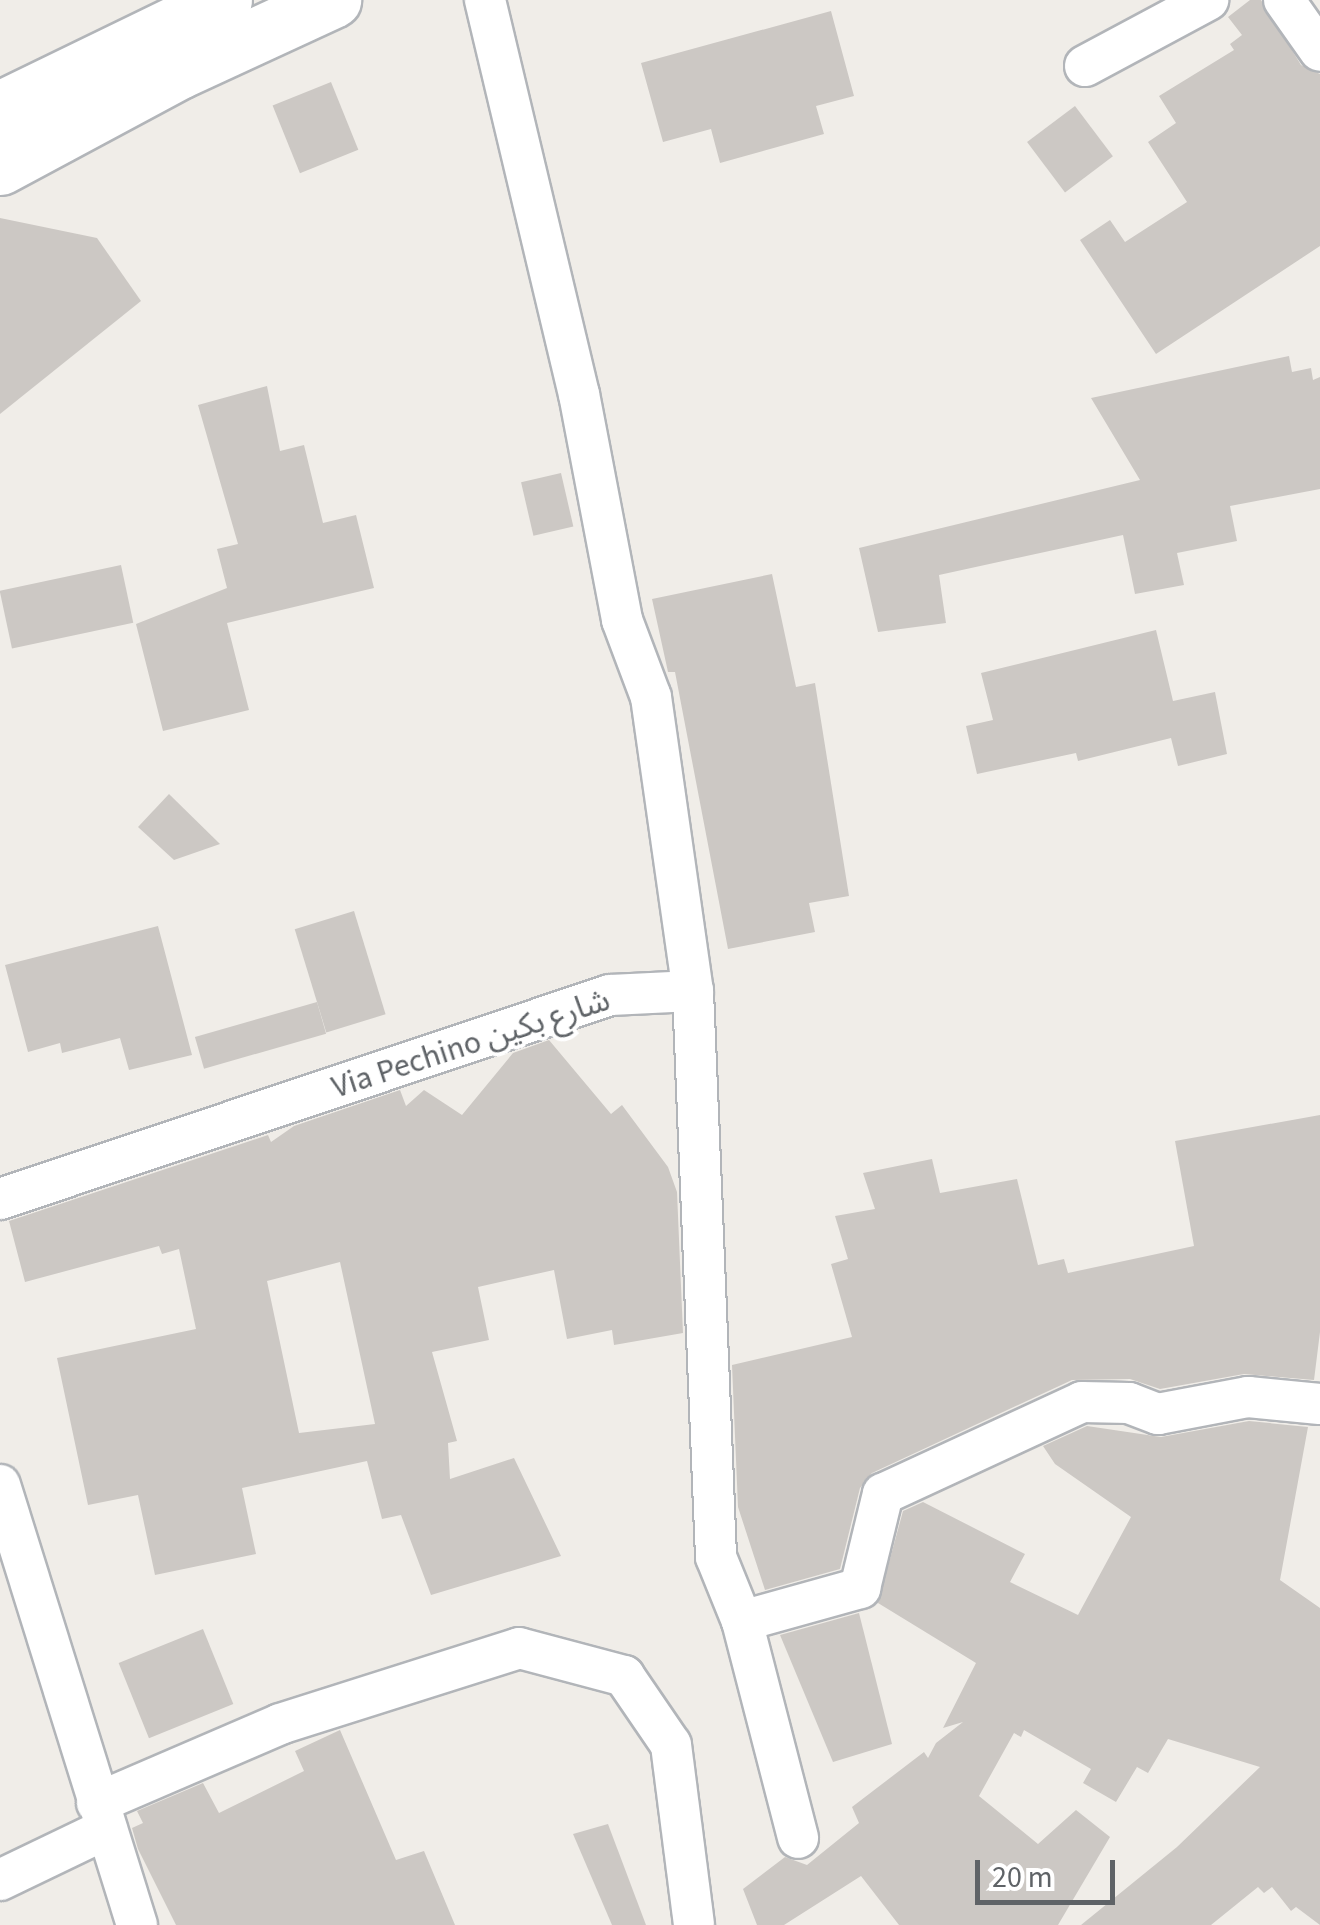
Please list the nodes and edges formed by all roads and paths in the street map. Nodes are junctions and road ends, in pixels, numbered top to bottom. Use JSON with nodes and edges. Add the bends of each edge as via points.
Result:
{"nodes":[{"id":1,"x":224,"y":0,"type":"edge"},
{"id":2,"x":333,"y":0,"type":"edge"},
{"id":3,"x":485,"y":0,"type":"edge"},
{"id":4,"x":1208,"y":0,"type":"edge"},
{"id":5,"x":1284,"y":0,"type":"edge"},
{"id":6,"x":1320,"y":51,"type":"edge"},
{"id":7,"x":1085,"y":66,"type":"dead end"},
{"id":8,"x":0,"y":109,"type":"edge"},
{"id":9,"x":0,"y":167,"type":"edge"},
{"id":10,"x":693,"y":991,"type":"junction"},
{"id":11,"x":0,"y":1199,"type":"edge"},
{"id":12,"x":1320,"y":1404,"type":"edge"},
{"id":13,"x":0,"y":1485,"type":"edge"},
{"id":14,"x":742,"y":1621,"type":"junction"},
{"id":15,"x":102,"y":1816,"type":"junction"},
{"id":16,"x":798,"y":1838,"type":"dead end"},
{"id":17,"x":0,"y":1880,"type":"edge"},
{"id":18,"x":137,"y":1925,"type":"edge"},
{"id":19,"x":694,"y":1925,"type":"edge"}],
"edges":[{"from":1,"to":8,"type":"main road"},
{"from":2,"to":9,"type":"main road","via":[[178,70]]},
{"from":3,"to":10,"type":"street","via":[[580,394],[622,620],[651,698]]},
{"from":4,"to":7,"type":"street"},
{"from":5,"to":6,"type":"street"},
{"from":10,"to":11,"type":"street","name":"Via Pechino شارع بكين","via":[[610,995]]},
{"from":10,"to":14,"type":"street","via":[[716,1557]]},
{"from":12,"to":14,"type":"street","via":[[1248,1397],[1158,1414],[1129,1403],[1082,1402],[883,1494],[860,1588]]},
{"from":13,"to":15,"type":"street"},
{"from":14,"to":16,"type":"street"},
{"from":15,"to":17,"type":"street"},
{"from":15,"to":18,"type":"street"},
{"from":15,"to":19,"type":"street","via":[[280,1724],[518,1648],[624,1676],[671,1745]]}]}
